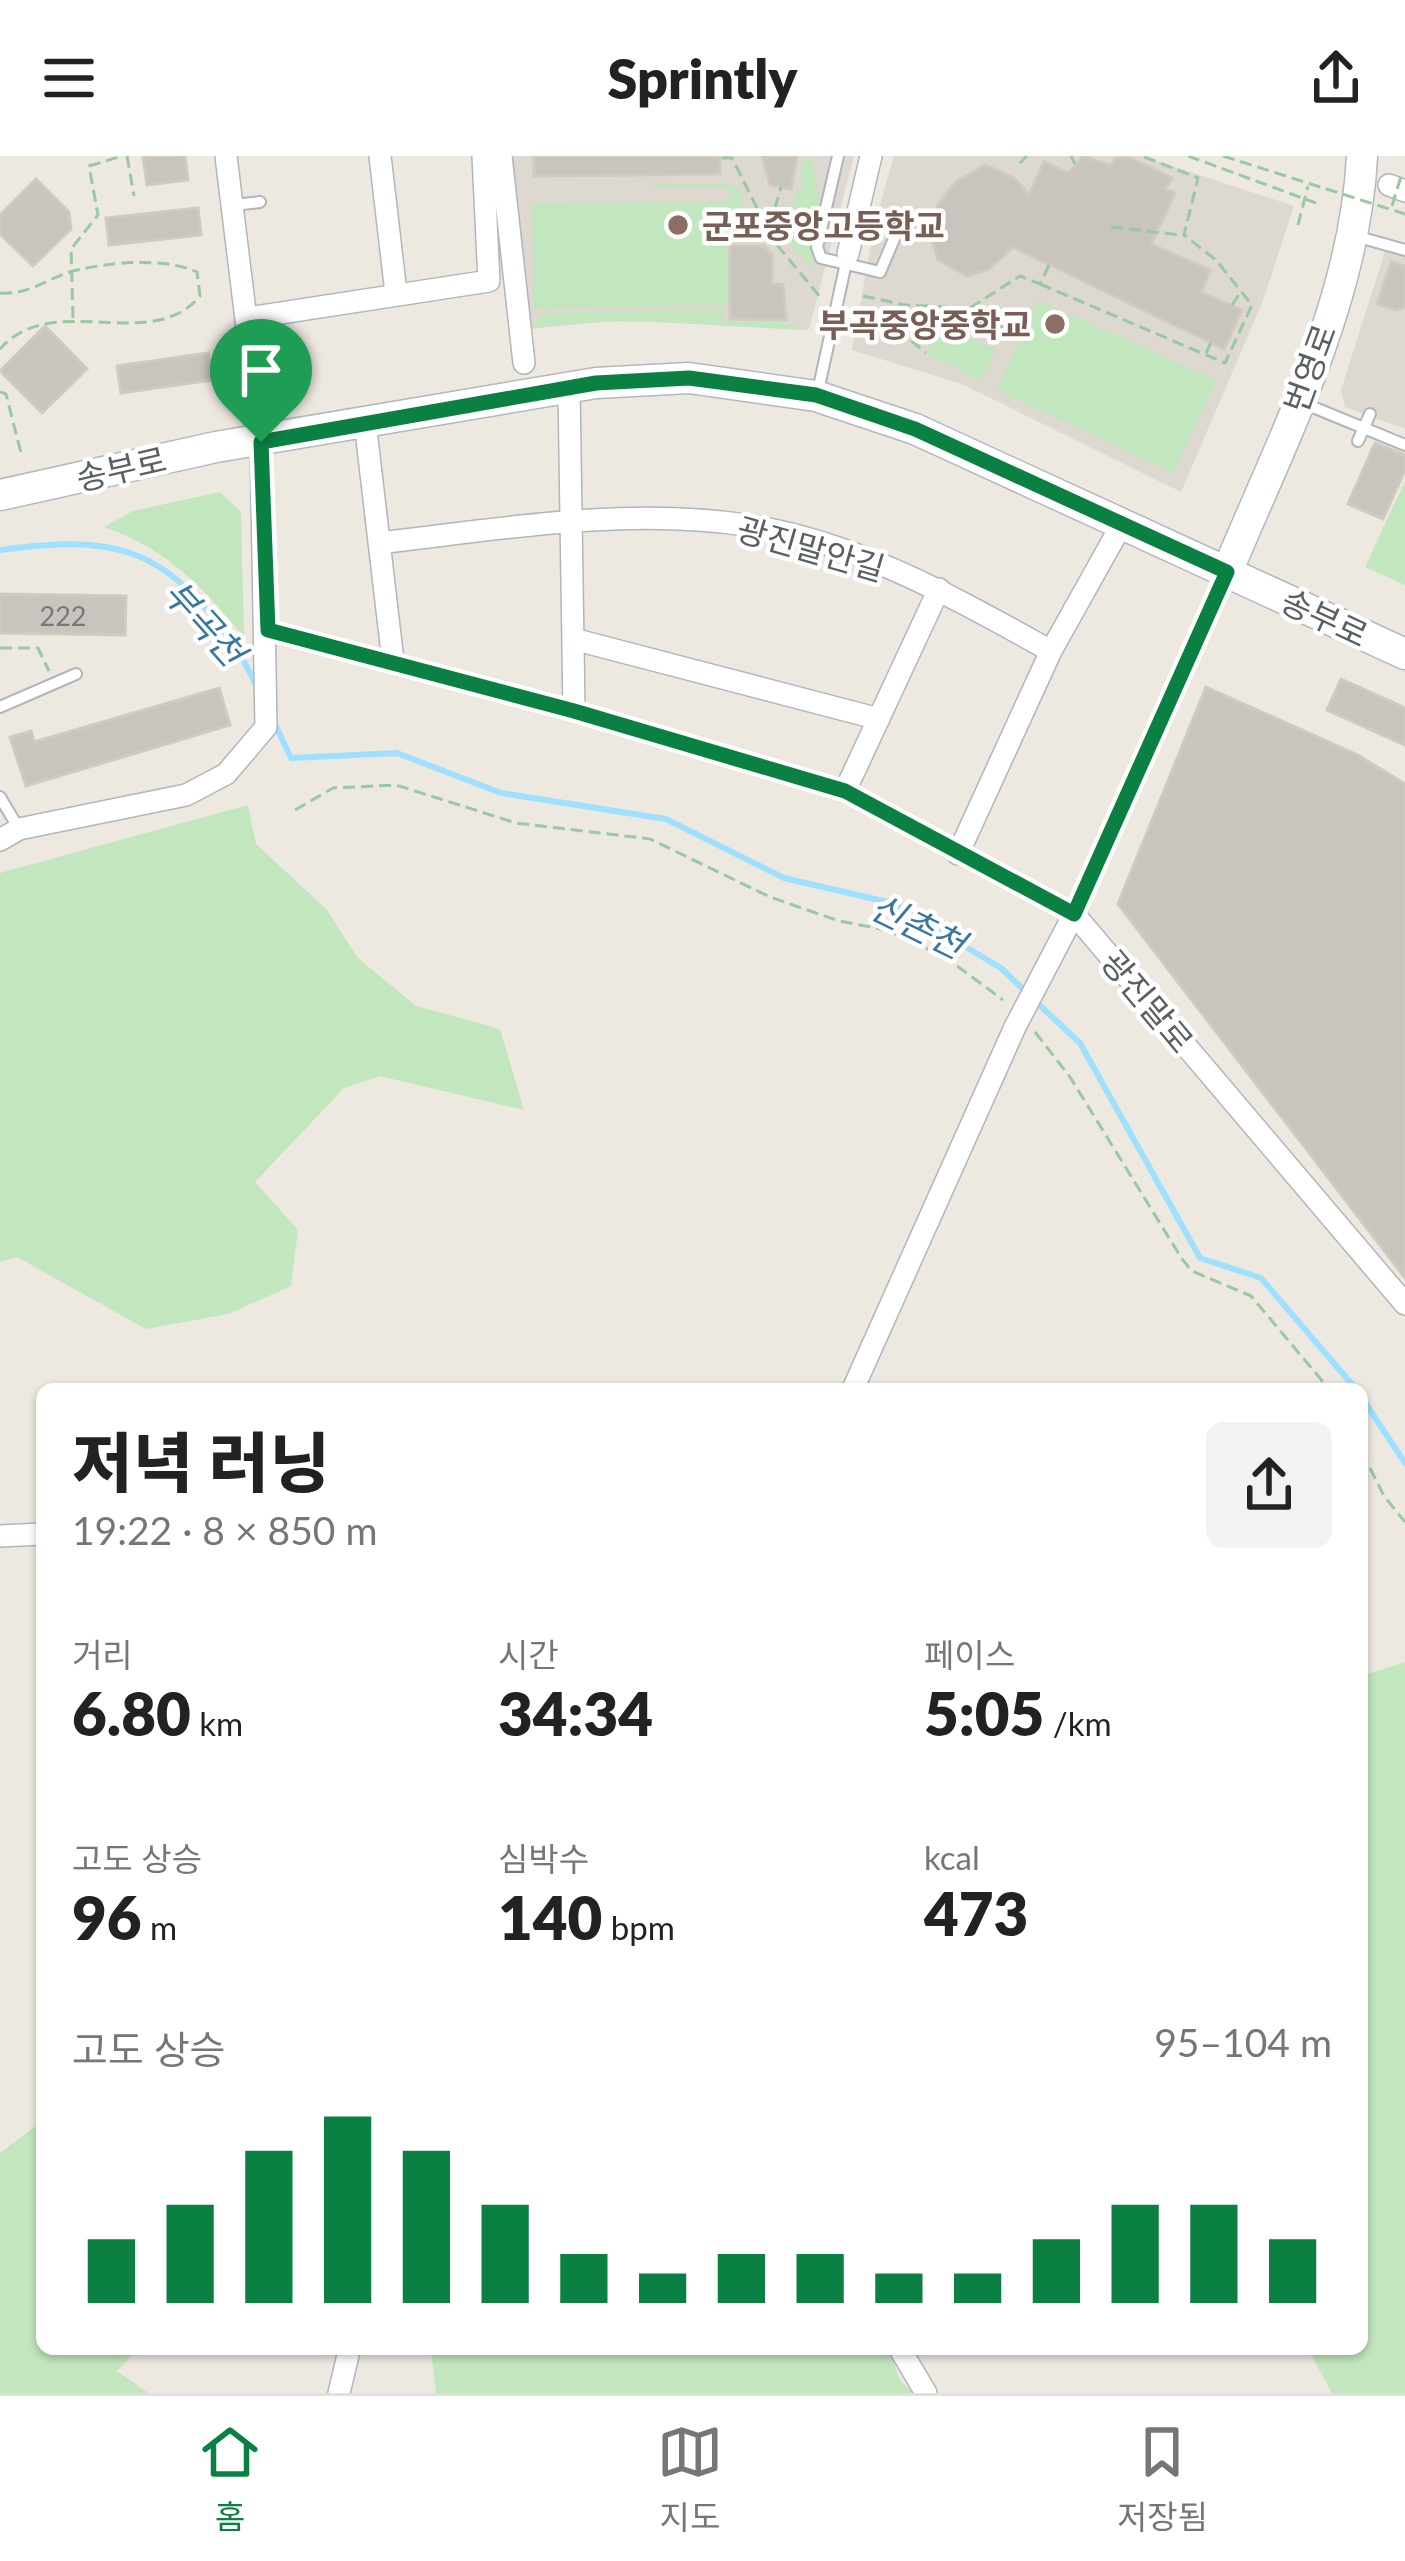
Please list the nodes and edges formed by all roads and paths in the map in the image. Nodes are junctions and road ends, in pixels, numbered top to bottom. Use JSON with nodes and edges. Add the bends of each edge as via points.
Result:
{"nodes":[{"id":1,"x":125,"y":156,"type":"edge"},
{"id":2,"x":226,"y":156,"type":"edge"},
{"id":3,"x":380,"y":156,"type":"edge"},
{"id":4,"x":483,"y":156,"type":"edge"},
{"id":5,"x":501,"y":156,"type":"edge"},
{"id":6,"x":838,"y":156,"type":"edge"},
{"id":7,"x":872,"y":156,"type":"edge"},
{"id":8,"x":1027,"y":156,"type":"edge"},
{"id":9,"x":1071,"y":156,"type":"edge"},
{"id":10,"x":1142,"y":156,"type":"edge"},
{"id":11,"x":1188,"y":156,"type":"edge"},
{"id":12,"x":1223,"y":156,"type":"edge"},
{"id":13,"x":1362,"y":156,"type":"edge"},
{"id":14,"x":722,"y":158,"type":"edge"},
{"id":15,"x":1020,"y":163,"type":"dead end"},
{"id":16,"x":1075,"y":164,"type":"dead end"},
{"id":17,"x":1308,"y":183,"type":"junction"},
{"id":18,"x":781,"y":187,"type":"dead end"},
{"id":19,"x":1397,"y":190,"type":"edge"},
{"id":20,"x":134,"y":196,"type":"dead end"},
{"id":21,"x":260,"y":202,"type":"dead end"},
{"id":22,"x":1316,"y":203,"type":"dead end"},
{"id":23,"x":230,"y":205,"type":"junction"},
{"id":24,"x":1405,"y":214,"type":"edge"},
{"id":25,"x":1298,"y":225,"type":"dead end"},
{"id":26,"x":899,"y":227,"type":"dead end"},
{"id":27,"x":1111,"y":227,"type":"dead end"},
{"id":28,"x":770,"y":228,"type":"junction"},
{"id":29,"x":1184,"y":235,"type":"junction"},
{"id":30,"x":1352,"y":235,"type":"junction"},
{"id":31,"x":727,"y":236,"type":"dead end"},
{"id":32,"x":773,"y":240,"type":"junction"},
{"id":33,"x":1405,"y":250,"type":"edge"},
{"id":34,"x":847,"y":260,"type":"junction"},
{"id":35,"x":1048,"y":265,"type":"dead end"},
{"id":36,"x":71,"y":272,"type":"junction"},
{"id":37,"x":1040,"y":284,"type":"junction"},
{"id":38,"x":1241,"y":291,"type":"junction"},
{"id":39,"x":0,"y":293,"type":"edge"},
{"id":40,"x":396,"y":293,"type":"junction"},
{"id":41,"x":863,"y":296,"type":"dead end"},
{"id":42,"x":822,"y":297,"type":"dead end"},
{"id":43,"x":905,"y":305,"type":"junction"},
{"id":44,"x":1232,"y":305,"type":"dead end"},
{"id":45,"x":969,"y":308,"type":"junction"},
{"id":46,"x":248,"y":318,"type":"junction"},
{"id":47,"x":73,"y":319,"type":"junction"},
{"id":48,"x":1022,"y":335,"type":"dead end"},
{"id":49,"x":1211,"y":343,"type":"dead end"},
{"id":50,"x":0,"y":349,"type":"edge"},
{"id":51,"x":926,"y":353,"type":"dead end"},
{"id":52,"x":1206,"y":354,"type":"junction"},
{"id":53,"x":524,"y":363,"type":"dead end"},
{"id":54,"x":569,"y":388,"type":"junction"},
{"id":55,"x":0,"y":392,"type":"edge"},
{"id":56,"x":816,"y":395,"type":"junction"},
{"id":57,"x":1298,"y":401,"type":"junction"},
{"id":58,"x":1370,"y":413,"type":"dead end"},
{"id":59,"x":365,"y":422,"type":"junction"},
{"id":60,"x":1364,"y":428,"type":"junction"},
{"id":61,"x":1358,"y":441,"type":"dead end"},
{"id":62,"x":261,"y":442,"type":"junction"},
{"id":63,"x":1405,"y":445,"type":"edge"},
{"id":64,"x":22,"y":453,"type":"dead end"},
{"id":65,"x":0,"y":495,"type":"edge"},
{"id":66,"x":571,"y":520,"type":"junction"},
{"id":67,"x":1122,"y":524,"type":"junction"},
{"id":68,"x":379,"y":543,"type":"junction"},
{"id":69,"x":1227,"y":572,"type":"junction"},
{"id":70,"x":939,"y":589,"type":"junction"},
{"id":71,"x":573,"y":639,"type":"junction"},
{"id":72,"x":268,"y":642,"type":"junction"},
{"id":73,"x":0,"y":648,"type":"edge"},
{"id":74,"x":1051,"y":651,"type":"junction"},
{"id":75,"x":1405,"y":654,"type":"edge"},
{"id":76,"x":392,"y":661,"type":"junction"},
{"id":77,"x":76,"y":674,"type":"dead end"},
{"id":78,"x":55,"y":683,"type":"junction"},
{"id":79,"x":0,"y":707,"type":"edge"},
{"id":80,"x":574,"y":711,"type":"junction"},
{"id":81,"x":879,"y":718,"type":"junction"},
{"id":82,"x":845,"y":791,"type":"junction"},
{"id":83,"x":0,"y":797,"type":"edge"},
{"id":84,"x":295,"y":810,"type":"dead end"},
{"id":85,"x":10,"y":835,"type":"edge"},
{"id":86,"x":958,"y":854,"type":"junction"},
{"id":87,"x":1074,"y":914,"type":"junction"},
{"id":88,"x":1007,"y":1004,"type":"dead end"},
{"id":89,"x":1022,"y":1027,"type":"junction"},
{"id":90,"x":1405,"y":1304,"type":"edge"},
{"id":91,"x":856,"y":1383,"type":"edge"},
{"id":92,"x":1324,"y":1383,"type":"edge"},
{"id":93,"x":1368,"y":1464,"type":"edge"},
{"id":94,"x":1405,"y":1522,"type":"edge"},
{"id":95,"x":36,"y":1534,"type":"edge"},
{"id":96,"x":0,"y":1536,"type":"edge"},
{"id":97,"x":348,"y":2355,"type":"dead end"},
{"id":98,"x":904,"y":2355,"type":"edge"},
{"id":99,"x":338,"y":2393,"type":"edge"},
{"id":100,"x":926,"y":2393,"type":"edge"}],
"edges":[{"from":1,"to":20,"type":"path"},
{"from":1,"to":36,"type":"path","via":[[89,166],[98,215],[71,248]]},
{"from":2,"to":23,"type":"street"},
{"from":3,"to":40,"type":"street","via":[[373,187]]},
{"from":4,"to":40,"type":"street","via":[[490,281]]},
{"from":5,"to":53,"type":"street"},
{"from":6,"to":34,"type":"lane","via":[[817,247],[821,258]]},
{"from":7,"to":34,"type":"street"},
{"from":8,"to":15,"type":"path"},
{"from":9,"to":16,"type":"path"},
{"from":10,"to":29,"type":"path","via":[[1198,178]]},
{"from":11,"to":22,"type":"path"},
{"from":12,"to":17,"type":"path","bridge":true},
{"from":13,"to":30,"type":"street","name":"번영로"},
{"from":14,"to":28,"type":"path","via":[[732,158]]},
{"from":17,"to":19,"type":"path","bridge":true},
{"from":17,"to":25,"type":"path","bridge":true},
{"from":18,"to":28,"type":"path"},
{"from":19,"to":24,"type":"path","bridge":true},
{"from":21,"to":23,"type":"lane"},
{"from":23,"to":46,"type":"street"},
{"from":26,"to":34,"type":"lane","via":[[880,272]]},
{"from":27,"to":29,"type":"path"},
{"from":28,"to":32,"type":"path"},
{"from":29,"to":38,"type":"path"},
{"from":30,"to":33,"type":"lane"},
{"from":30,"to":57,"type":"street","name":"번영로"},
{"from":31,"to":32,"type":"path"},
{"from":32,"to":42,"type":"path"},
{"from":34,"to":56,"type":"lane"},
{"from":35,"to":37,"type":"path"},
{"from":36,"to":39,"type":"path","via":[[24,294]]},
{"from":36,"to":47,"type":"path"},
{"from":36,"to":47,"type":"path","via":[[174,262],[197,272],[200,296],[187,312],[136,322]]},
{"from":37,"to":45,"type":"path","via":[[1020,276]]},
{"from":37,"to":52,"type":"path"},
{"from":38,"to":44,"type":"path"},
{"from":38,"to":52,"type":"path","via":[[1252,305],[1225,363]]},
{"from":40,"to":46,"type":"street"},
{"from":41,"to":43,"type":"path"},
{"from":43,"to":45,"type":"path"},
{"from":43,"to":51,"type":"path","via":[[906,336]]},
{"from":45,"to":48,"type":"path","via":[[980,327]]},
{"from":46,"to":62,"type":"street"},
{"from":47,"to":50,"type":"path","via":[[33,323]]},
{"from":49,"to":52,"type":"path"},
{"from":54,"to":56,"type":"street","name":"송부로","via":[[689,378]]},
{"from":54,"to":59,"type":"street","name":"송부로"},
{"from":54,"to":66,"type":"street"},
{"from":55,"to":64,"type":"path"},
{"from":56,"to":67,"type":"street","name":"송부로","via":[[915,429]]},
{"from":57,"to":60,"type":"lane"},
{"from":57,"to":69,"type":"street","name":"번영로"},
{"from":58,"to":60,"type":"lane"},
{"from":59,"to":62,"type":"street","name":"송부로"},
{"from":59,"to":68,"type":"street"},
{"from":60,"to":61,"type":"lane"},
{"from":60,"to":63,"type":"lane"},
{"from":62,"to":65,"type":"street","name":"송부로"},
{"from":62,"to":72,"type":"street"},
{"from":66,"to":68,"type":"street","name":"광진말안길"},
{"from":66,"to":70,"type":"street","name":"광진말안길","via":[[749,525],[848,551]]},
{"from":66,"to":71,"type":"street"},
{"from":67,"to":69,"type":"street","name":"송부로"},
{"from":67,"to":74,"type":"street"},
{"from":68,"to":76,"type":"street"},
{"from":69,"to":75,"type":"street","name":"송부로"},
{"from":69,"to":87,"type":"street"},
{"from":70,"to":74,"type":"street","name":"광진말안길"},
{"from":70,"to":81,"type":"street"},
{"from":71,"to":80,"type":"street"},
{"from":71,"to":81,"type":"street"},
{"from":72,"to":76,"type":"street","name":"광진말로"},
{"from":72,"to":85,"type":"street","via":[[266,728],[226,774],[186,795]]},
{"from":73,"to":78,"type":"path","via":[[38,648]]},
{"from":74,"to":86,"type":"street"},
{"from":76,"to":80,"type":"street","name":"광진말로"},
{"from":77,"to":78,"type":"lane"},
{"from":78,"to":79,"type":"lane"},
{"from":80,"to":82,"type":"street","name":"광진말로"},
{"from":81,"to":82,"type":"street"},
{"from":82,"to":86,"type":"street","name":"광진말로"},
{"from":83,"to":85,"type":"lane"},
{"from":84,"to":88,"type":"path","via":[[333,788],[396,784],[517,823],[650,839],[770,897],[887,930],[945,957]]},
{"from":86,"to":87,"type":"street","name":"광진말로"},
{"from":87,"to":89,"type":"street","bridge":true},
{"from":87,"to":90,"type":"street","name":"광진말로"},
{"from":89,"to":91,"type":"street"},
{"from":89,"to":92,"type":"path","via":[[1070,1077],[1192,1271],[1251,1296]]},
{"from":93,"to":94,"type":"path"},
{"from":95,"to":96,"type":"street"},
{"from":97,"to":99,"type":"street"},
{"from":98,"to":100,"type":"street"}]}
